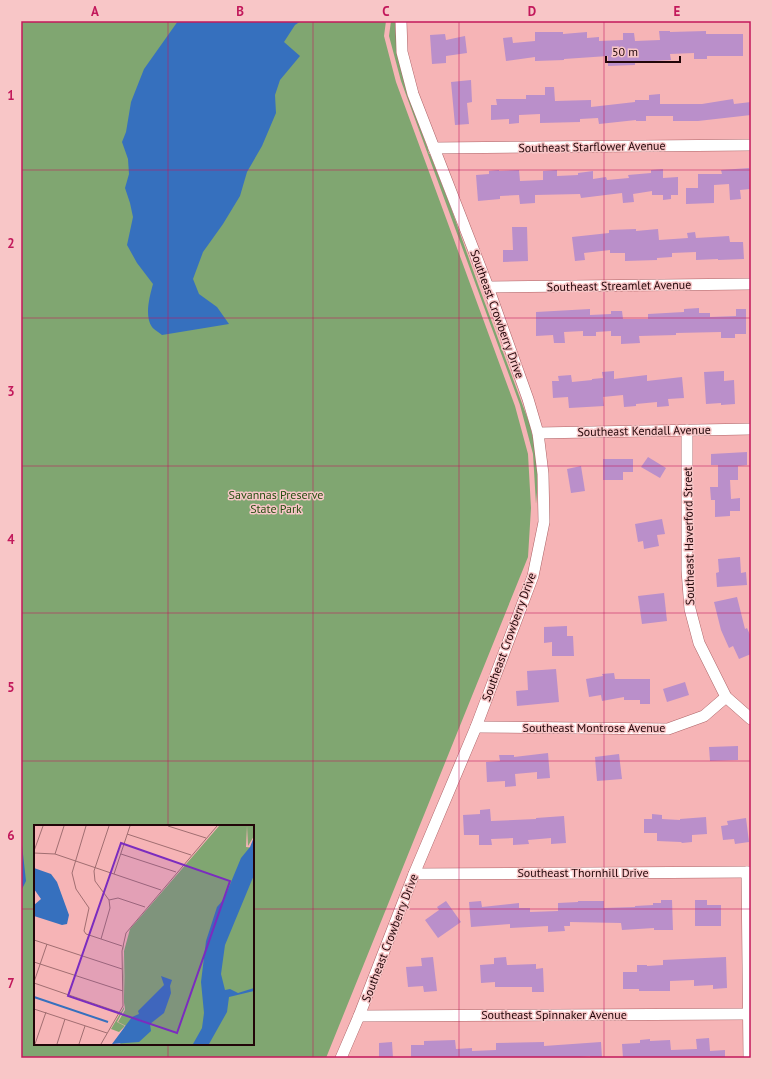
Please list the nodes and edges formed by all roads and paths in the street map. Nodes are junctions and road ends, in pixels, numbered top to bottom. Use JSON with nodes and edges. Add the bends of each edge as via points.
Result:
{"nodes":[{"id":1,"x":400,"y":21,"type":"edge"},
{"id":2,"x":751,"y":145,"type":"edge"},
{"id":3,"x":434,"y":148,"type":"junction"},
{"id":4,"x":751,"y":284,"type":"edge"},
{"id":5,"x":488,"y":287,"type":"junction"},
{"id":6,"x":751,"y":429,"type":"edge"},
{"id":7,"x":687,"y":430,"type":"junction"},
{"id":8,"x":538,"y":433,"type":"junction"},
{"id":9,"x":726,"y":696,"type":"junction"},
{"id":10,"x":751,"y":719,"type":"edge"},
{"id":11,"x":476,"y":727,"type":"junction"},
{"id":12,"x":749,"y":872,"type":"edge"},
{"id":13,"x":414,"y":874,"type":"junction"},
{"id":14,"x":748,"y":1014,"type":"junction"},
{"id":15,"x":359,"y":1016,"type":"junction"},
{"id":16,"x":341,"y":1058,"type":"edge"},
{"id":17,"x":749,"y":1058,"type":"edge"}],
"edges":[{"from":1,"to":3,"type":"street","name":"Southeast Crowberry Drive","via":[[402,52],[413,94]]},
{"from":2,"to":3,"type":"street","name":"Southeast Starflower Avenue"},
{"from":3,"to":5,"type":"street","name":"Southeast Crowberry Drive"},
{"from":4,"to":5,"type":"street","name":"Southeast Streamlet Avenue"},
{"from":5,"to":8,"type":"street","name":"Southeast Crowberry Drive"},
{"from":6,"to":7,"type":"street","name":"Southeast Kendall Avenue"},
{"from":7,"to":8,"type":"street","name":"Southeast Kendall Avenue"},
{"from":7,"to":9,"type":"street","name":"Southeast Haverford Street","via":[[687,570],[690,609],[699,643]]},
{"from":8,"to":11,"type":"street","name":"Southeast Crowberry Drive","via":[[543,474],[544,522],[533,576]]},
{"from":9,"to":10,"type":"street","name":"Southeast Haverford Street"},
{"from":9,"to":11,"type":"street","name":"Southeast Montrose Avenue","via":[[704,716],[668,729]]},
{"from":11,"to":13,"type":"street","name":"Southeast Crowberry Drive"},
{"from":12,"to":13,"type":"street","name":"Southeast Thornhill Drive"},
{"from":12,"to":14,"type":"street"},
{"from":13,"to":15,"type":"street","name":"Southeast Crowberry Drive"},
{"from":14,"to":15,"type":"street","name":"Southeast Spinnaker Avenue"},
{"from":14,"to":17,"type":"street"},
{"from":15,"to":16,"type":"street","name":"Southeast Crowberry Drive"}]}
